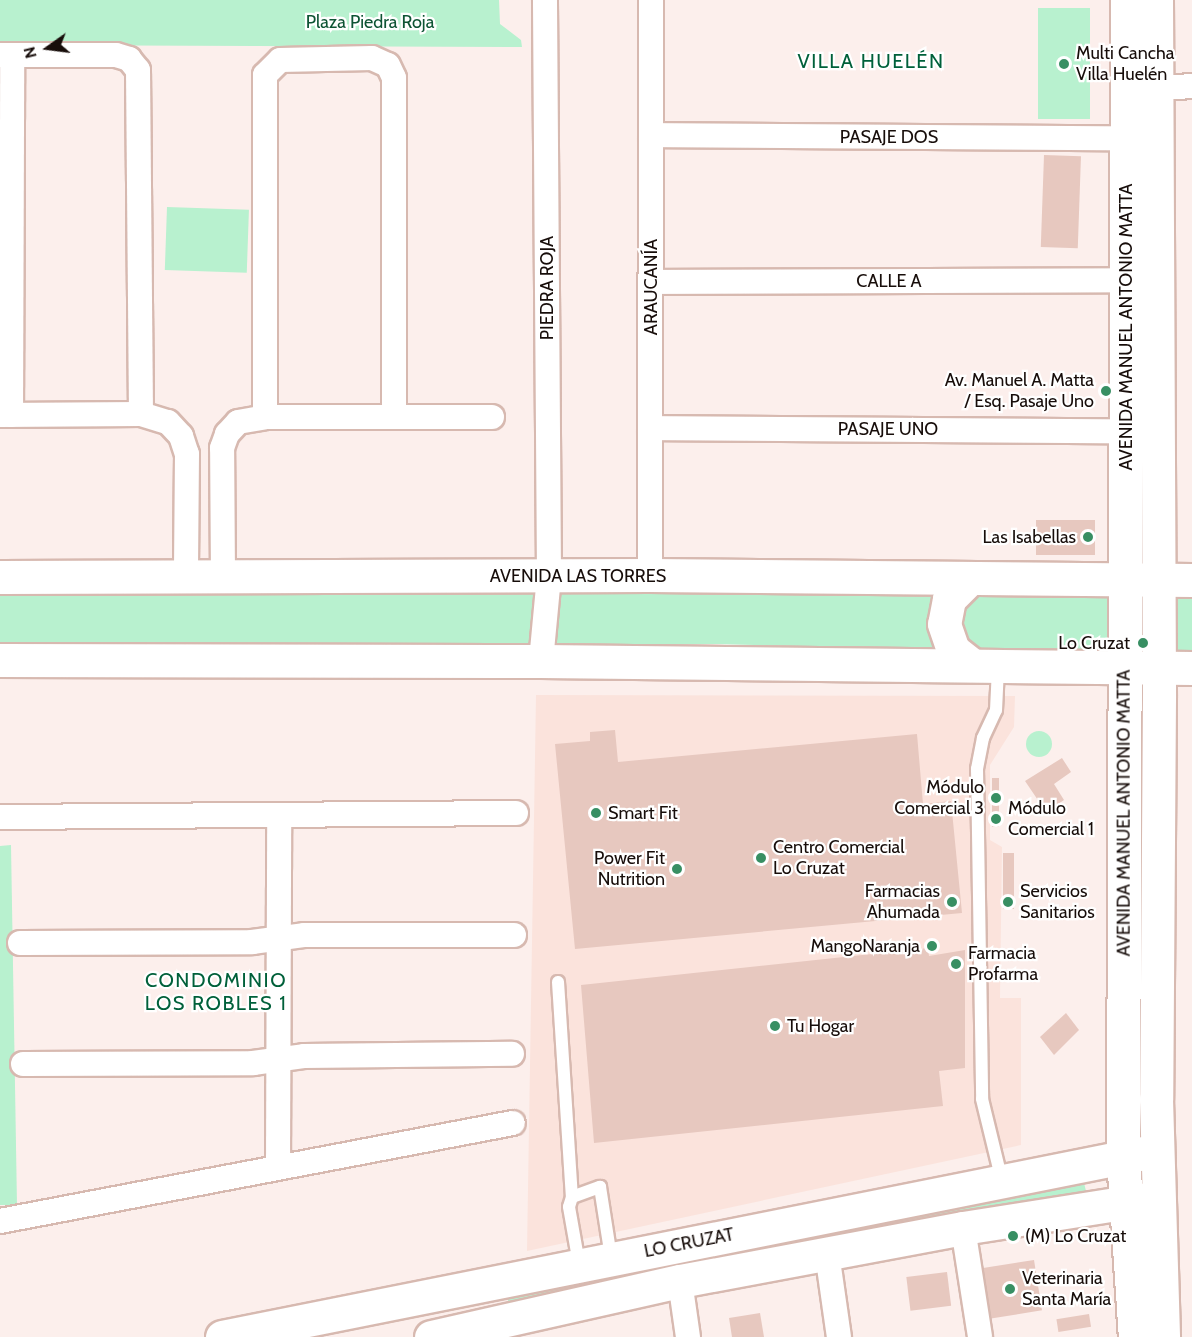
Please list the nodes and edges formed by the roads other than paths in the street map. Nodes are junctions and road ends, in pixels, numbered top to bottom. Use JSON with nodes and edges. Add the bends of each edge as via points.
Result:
{"nodes":[{"id":1,"x":545,"y":0,"type":"edge"},
{"id":2,"x":651,"y":0,"type":"edge"},
{"id":3,"x":1127,"y":0,"type":"edge"},
{"id":4,"x":1156,"y":0,"type":"edge"},
{"id":5,"x":6,"y":56,"type":"edge"},
{"id":6,"x":1192,"y":86,"type":"edge"},
{"id":7,"x":1156,"y":88,"type":"junction"},
{"id":8,"x":651,"y":135,"type":"junction"},
{"id":9,"x":1128,"y":138,"type":"junction"},
{"id":10,"x":1127,"y":280,"type":"junction"},
{"id":11,"x":651,"y":282,"type":"junction"},
{"id":12,"x":141,"y":414,"type":"junction"},
{"id":13,"x":6,"y":415,"type":"edge"},
{"id":14,"x":265,"y":417,"type":"junction"},
{"id":15,"x":394,"y":417,"type":"junction"},
{"id":16,"x":492,"y":417,"type":"dead end"},
{"id":17,"x":650,"y":428,"type":"junction"},
{"id":18,"x":1126,"y":430,"type":"junction"},
{"id":19,"x":650,"y":575,"type":"junction"},
{"id":20,"x":549,"y":576,"type":"junction"},
{"id":21,"x":0,"y":577,"type":"edge"},
{"id":22,"x":186,"y":577,"type":"junction"},
{"id":23,"x":223,"y":577,"type":"junction"},
{"id":24,"x":968,"y":580,"type":"junction"},
{"id":25,"x":1124,"y":580,"type":"junction"},
{"id":26,"x":1157,"y":580,"type":"junction"},
{"id":27,"x":1192,"y":580,"type":"edge"},
{"id":28,"x":0,"y":660,"type":"edge"},
{"id":29,"x":541,"y":661,"type":"junction"},
{"id":30,"x":985,"y":664,"type":"junction"},
{"id":31,"x":1125,"y":666,"type":"junction"},
{"id":32,"x":1159,"y":667,"type":"junction"},
{"id":33,"x":1192,"y":668,"type":"edge"},
{"id":34,"x":516,"y":813,"type":"dead end"},
{"id":35,"x":0,"y":817,"type":"edge"},
{"id":36,"x":279,"y":817,"type":"junction"},
{"id":37,"x":514,"y":935,"type":"dead end"},
{"id":38,"x":279,"y":938,"type":"junction"},
{"id":39,"x":20,"y":943,"type":"dead end"},
{"id":40,"x":558,"y":982,"type":"dead end"},
{"id":41,"x":512,"y":1054,"type":"dead end"},
{"id":42,"x":278,"y":1060,"type":"junction"},
{"id":43,"x":23,"y":1064,"type":"dead end"},
{"id":44,"x":513,"y":1123,"type":"dead end"},
{"id":45,"x":1157,"y":1151,"type":"junction"},
{"id":46,"x":1123,"y":1157,"type":"junction"},
{"id":47,"x":278,"y":1166,"type":"junction"},
{"id":48,"x":1002,"y":1180,"type":"junction"},
{"id":49,"x":572,"y":1197,"type":"junction"},
{"id":50,"x":1158,"y":1197,"type":"junction"},
{"id":51,"x":1125,"y":1202,"type":"junction"},
{"id":52,"x":0,"y":1221,"type":"edge"},
{"id":53,"x":963,"y":1228,"type":"junction"},
{"id":54,"x":826,"y":1253,"type":"junction"},
{"id":55,"x":611,"y":1258,"type":"junction"},
{"id":56,"x":579,"y":1265,"type":"junction"},
{"id":57,"x":680,"y":1281,"type":"junction"},
{"id":58,"x":234,"y":1336,"type":"edge"},
{"id":59,"x":431,"y":1337,"type":"edge"},
{"id":60,"x":688,"y":1337,"type":"edge"},
{"id":61,"x":839,"y":1337,"type":"edge"},
{"id":62,"x":980,"y":1337,"type":"edge"},
{"id":63,"x":1135,"y":1337,"type":"edge"},
{"id":64,"x":1163,"y":1337,"type":"edge"}],
"edges":[{"from":1,"to":20,"type":"street","name":"PIEDRA ROJA"},
{"from":2,"to":8,"type":"street","name":"ARAUCANÍA"},
{"from":3,"to":9,"type":"main road","name":"AVENIDA MANUEL ANTONIO MATTA"},
{"from":4,"to":7,"type":"main road","name":"AVENIDA MANUEL ANTONIO MATTA"},
{"from":5,"to":12,"type":"street","via":[[116,56],[129,59],[138,70]]},
{"from":5,"to":13,"type":"street"},
{"from":6,"to":7,"type":"street"},
{"from":7,"to":26,"type":"main road","name":"AVENIDA MANUEL ANTONIO MATTA"},
{"from":8,"to":9,"type":"street","name":"PASAJE DOS"},
{"from":8,"to":11,"type":"street","name":"ARAUCANÍA"},
{"from":9,"to":10,"type":"main road","name":"AVENIDA MANUEL ANTONIO MATTA"},
{"from":10,"to":11,"type":"street","name":"CALLE A"},
{"from":10,"to":18,"type":"main road","name":"AVENIDA MANUEL ANTONIO MATTA"},
{"from":11,"to":17,"type":"street","name":"ARAUCANÍA"},
{"from":12,"to":13,"type":"street"},
{"from":12,"to":22,"type":"street","via":[[168,422],[185,444]]},
{"from":14,"to":15,"type":"street"},
{"from":14,"to":15,"type":"street","via":[[265,75],[280,60],[372,58],[388,65],[394,78]]},
{"from":14,"to":23,"type":"street","via":[[238,422],[224,441]]},
{"from":15,"to":16,"type":"street"},
{"from":17,"to":18,"type":"street","name":"PASAJE UNO"},
{"from":17,"to":19,"type":"street","name":"ARAUCANÍA"},
{"from":18,"to":25,"type":"main road","name":"AVENIDA MANUEL ANTONIO MATTA"},
{"from":19,"to":20,"type":"main road","name":"AVENIDA LAS TORRES"},
{"from":19,"to":24,"type":"main road","name":"AVENIDA LAS TORRES"},
{"from":20,"to":23,"type":"main road","name":"AVENIDA LAS TORRES"},
{"from":20,"to":29,"type":"street","name":"PIEDRA ROJA"},
{"from":21,"to":22,"type":"main road","name":"AVENIDA LAS TORRES"},
{"from":22,"to":23,"type":"main road","name":"AVENIDA LAS TORRES"},
{"from":24,"to":25,"type":"main road","name":"AVENIDA LAS TORRES"},
{"from":24,"to":30,"type":"main road","via":[[949,599],[944,624],[953,650]]},
{"from":25,"to":26,"type":"main road","name":"AVENIDA LAS TORRES"},
{"from":25,"to":31,"type":"main road","name":"AVENIDA MANUEL ANTONIO MATTA"},
{"from":26,"to":27,"type":"main road","name":"AVENIDA LAS TORRES"},
{"from":26,"to":32,"type":"main road","name":"AVENIDA MANUEL ANTONIO MATTA"},
{"from":28,"to":29,"type":"main road"},
{"from":29,"to":30,"type":"main road"},
{"from":30,"to":31,"type":"main road"},
{"from":30,"to":48,"type":"lane","via":[[996,710],[983,738],[977,769],[982,1099]]},
{"from":31,"to":32,"type":"main road"},
{"from":31,"to":46,"type":"main road","name":"AVENIDA MANUEL ANTONIO MATTA"},
{"from":32,"to":33,"type":"main road"},
{"from":32,"to":45,"type":"main road","name":"AVENIDA MANUEL ANTONIO MATTA"},
{"from":34,"to":36,"type":"street"},
{"from":35,"to":36,"type":"street"},
{"from":36,"to":38,"type":"street"},
{"from":37,"to":38,"type":"street"},
{"from":38,"to":39,"type":"street","via":[[252,942]]},
{"from":38,"to":42,"type":"street"},
{"from":40,"to":49,"type":"lane"},
{"from":41,"to":42,"type":"street","via":[[304,1056]]},
{"from":42,"to":43,"type":"street"},
{"from":42,"to":47,"type":"street"},
{"from":44,"to":47,"type":"street","via":[[307,1165]]},
{"from":45,"to":46,"type":"main road","name":"LO CRUZAT"},
{"from":45,"to":50,"type":"main road","name":"AVENIDA MANUEL ANTONIO MATTA"},
{"from":46,"to":48,"type":"main road","name":"LO CRUZAT"},
{"from":46,"to":51,"type":"main road","name":"AVENIDA MANUEL ANTONIO MATTA"},
{"from":47,"to":52,"type":"street"},
{"from":48,"to":55,"type":"main road","name":"LO CRUZAT"},
{"from":49,"to":55,"type":"lane","via":[[600,1187]]},
{"from":49,"to":56,"type":"lane","via":[[569,1207]]},
{"from":50,"to":51,"type":"main road","name":"LO CRUZAT"},
{"from":50,"to":64,"type":"main road","name":"AVENIDA MANUEL ANTONIO MATTA"},
{"from":51,"to":53,"type":"main road","name":"LO CRUZAT"},
{"from":51,"to":63,"type":"main road","name":"AVENIDA MANUEL ANTONIO MATTA"},
{"from":53,"to":54,"type":"main road","name":"LO CRUZAT"},
{"from":53,"to":62,"type":"street"},
{"from":54,"to":57,"type":"main road","name":"LO CRUZAT"},
{"from":54,"to":61,"type":"street"},
{"from":55,"to":56,"type":"main road","name":"LO CRUZAT"},
{"from":56,"to":58,"type":"main road","name":"LO CRUZAT"},
{"from":57,"to":59,"type":"main road","name":"LO CRUZAT"},
{"from":57,"to":60,"type":"street"}]}
